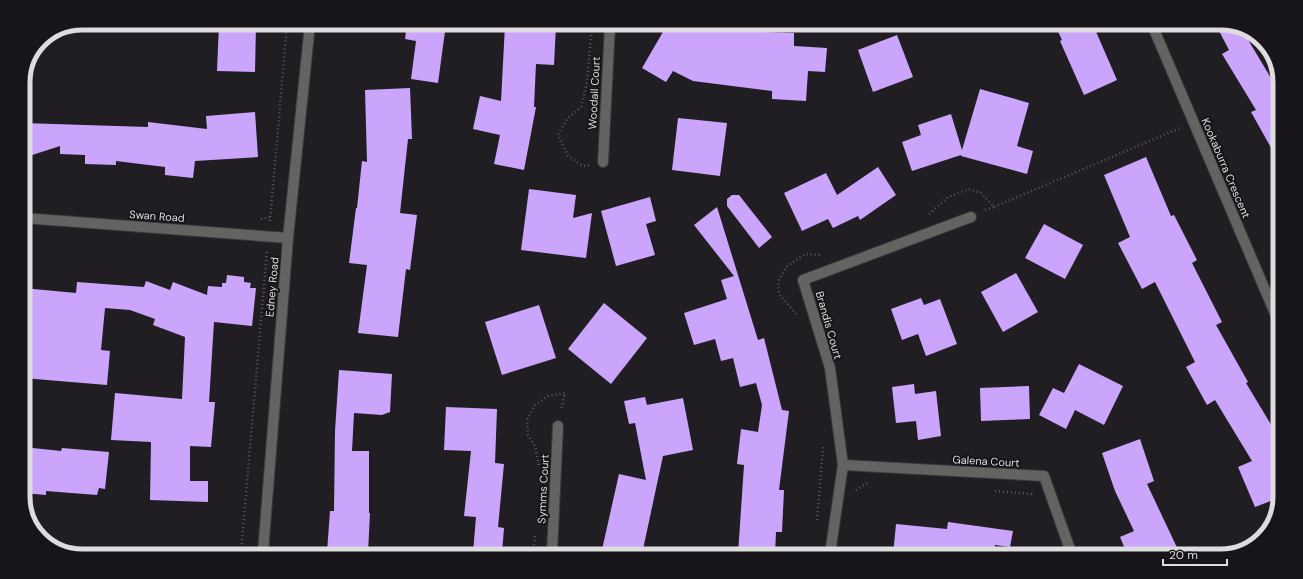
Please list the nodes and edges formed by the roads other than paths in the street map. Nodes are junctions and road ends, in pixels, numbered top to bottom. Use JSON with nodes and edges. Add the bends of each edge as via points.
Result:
{"nodes":[{"id":1,"x":309,"y":30,"type":"edge"},
{"id":2,"x":610,"y":30,"type":"edge"},
{"id":3,"x":1154,"y":30,"type":"edge"},
{"id":4,"x":603,"y":162,"type":"road end"},
{"id":5,"x":971,"y":217,"type":"dead end"},
{"id":6,"x":30,"y":219,"type":"edge"},
{"id":7,"x":288,"y":238,"type":"junction"},
{"id":8,"x":1273,"y":306,"type":"edge"},
{"id":9,"x":558,"y":426,"type":"dead end"},
{"id":10,"x":843,"y":465,"type":"junction"},
{"id":11,"x":263,"y":549,"type":"edge"},
{"id":12,"x":552,"y":549,"type":"edge"},
{"id":13,"x":831,"y":549,"type":"edge"},
{"id":14,"x":1070,"y":549,"type":"edge"}],
"edges":[{"from":1,"to":7,"type":"street","name":"Edney Road"},
{"from":2,"to":4,"type":"street","name":"Woodall Court"},
{"from":3,"to":8,"type":"street","name":"Kookaburra Crescent"},
{"from":5,"to":10,"type":"street","name":"Brandis Court","via":[[803,280],[830,368]]},
{"from":6,"to":7,"type":"street","name":"Swan Road"},
{"from":7,"to":11,"type":"street","name":"Edney Road"},
{"from":9,"to":12,"type":"street","name":"Symms Court"},
{"from":10,"to":13,"type":"street","name":"Brandis Court"},
{"from":10,"to":14,"type":"street","name":"Galena Court","via":[[1044,476]]}]}
